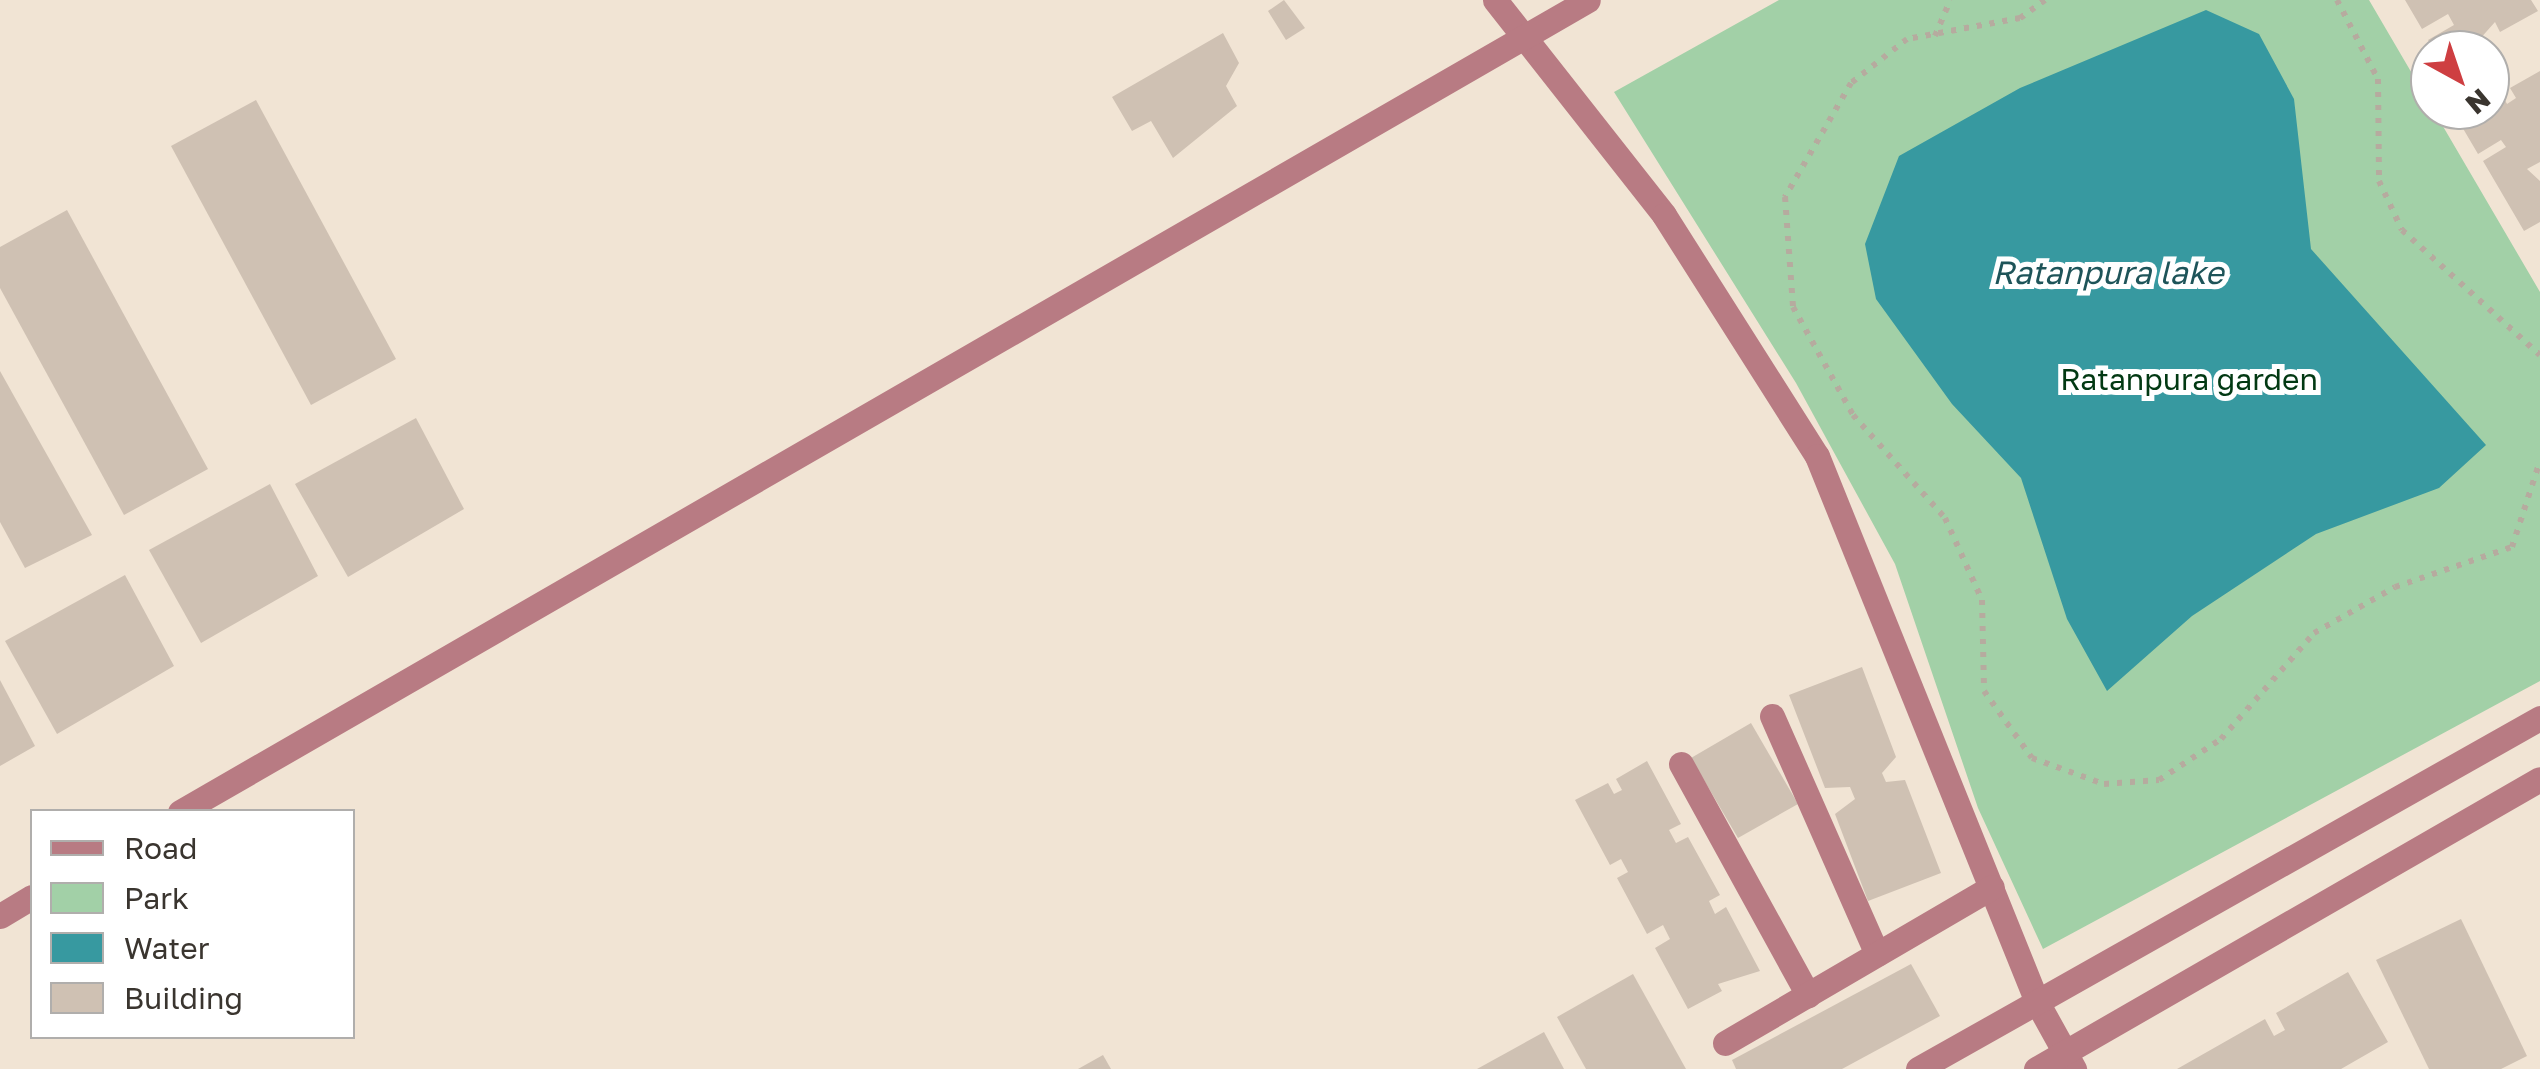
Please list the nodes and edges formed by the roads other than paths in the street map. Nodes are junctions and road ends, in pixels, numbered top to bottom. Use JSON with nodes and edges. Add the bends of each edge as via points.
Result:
{"nodes":[{"id":1,"x":1495,"y":0,"type":"edge"},
{"id":2,"x":1588,"y":0,"type":"edge"},
{"id":3,"x":1524,"y":34,"type":"junction"},
{"id":4,"x":1772,"y":716,"type":"dead end"},
{"id":5,"x":2540,"y":718,"type":"edge"},
{"id":6,"x":1681,"y":764,"type":"dead end"},
{"id":7,"x":2540,"y":779,"type":"edge"},
{"id":8,"x":185,"y":809,"type":"edge"},
{"id":9,"x":1992,"y":888,"type":"junction"},
{"id":10,"x":30,"y":898,"type":"edge"},
{"id":11,"x":0,"y":916,"type":"edge"},
{"id":12,"x":1877,"y":954,"type":"junction"},
{"id":13,"x":1808,"y":995,"type":"junction"},
{"id":14,"x":2037,"y":1002,"type":"junction"},
{"id":15,"x":1726,"y":1044,"type":"dead end"},
{"id":16,"x":2070,"y":1061,"type":"edge"},
{"id":17,"x":1918,"y":1069,"type":"edge"},
{"id":18,"x":2036,"y":1069,"type":"edge"}],
"edges":[{"from":1,"to":3,"type":"street"},
{"from":2,"to":3,"type":"street"},
{"from":3,"to":8,"type":"street"},
{"from":3,"to":9,"type":"street","via":[[1664,215],[1817,456]]},
{"from":4,"to":12,"type":"street"},
{"from":5,"to":14,"type":"street"},
{"from":6,"to":13,"type":"street"},
{"from":7,"to":16,"type":"street"},
{"from":9,"to":12,"type":"street"},
{"from":9,"to":14,"type":"street"},
{"from":10,"to":11,"type":"street"},
{"from":12,"to":13,"type":"street"},
{"from":13,"to":15,"type":"street"},
{"from":14,"to":16,"type":"street"},
{"from":14,"to":17,"type":"street"},
{"from":16,"to":18,"type":"street"}]}
